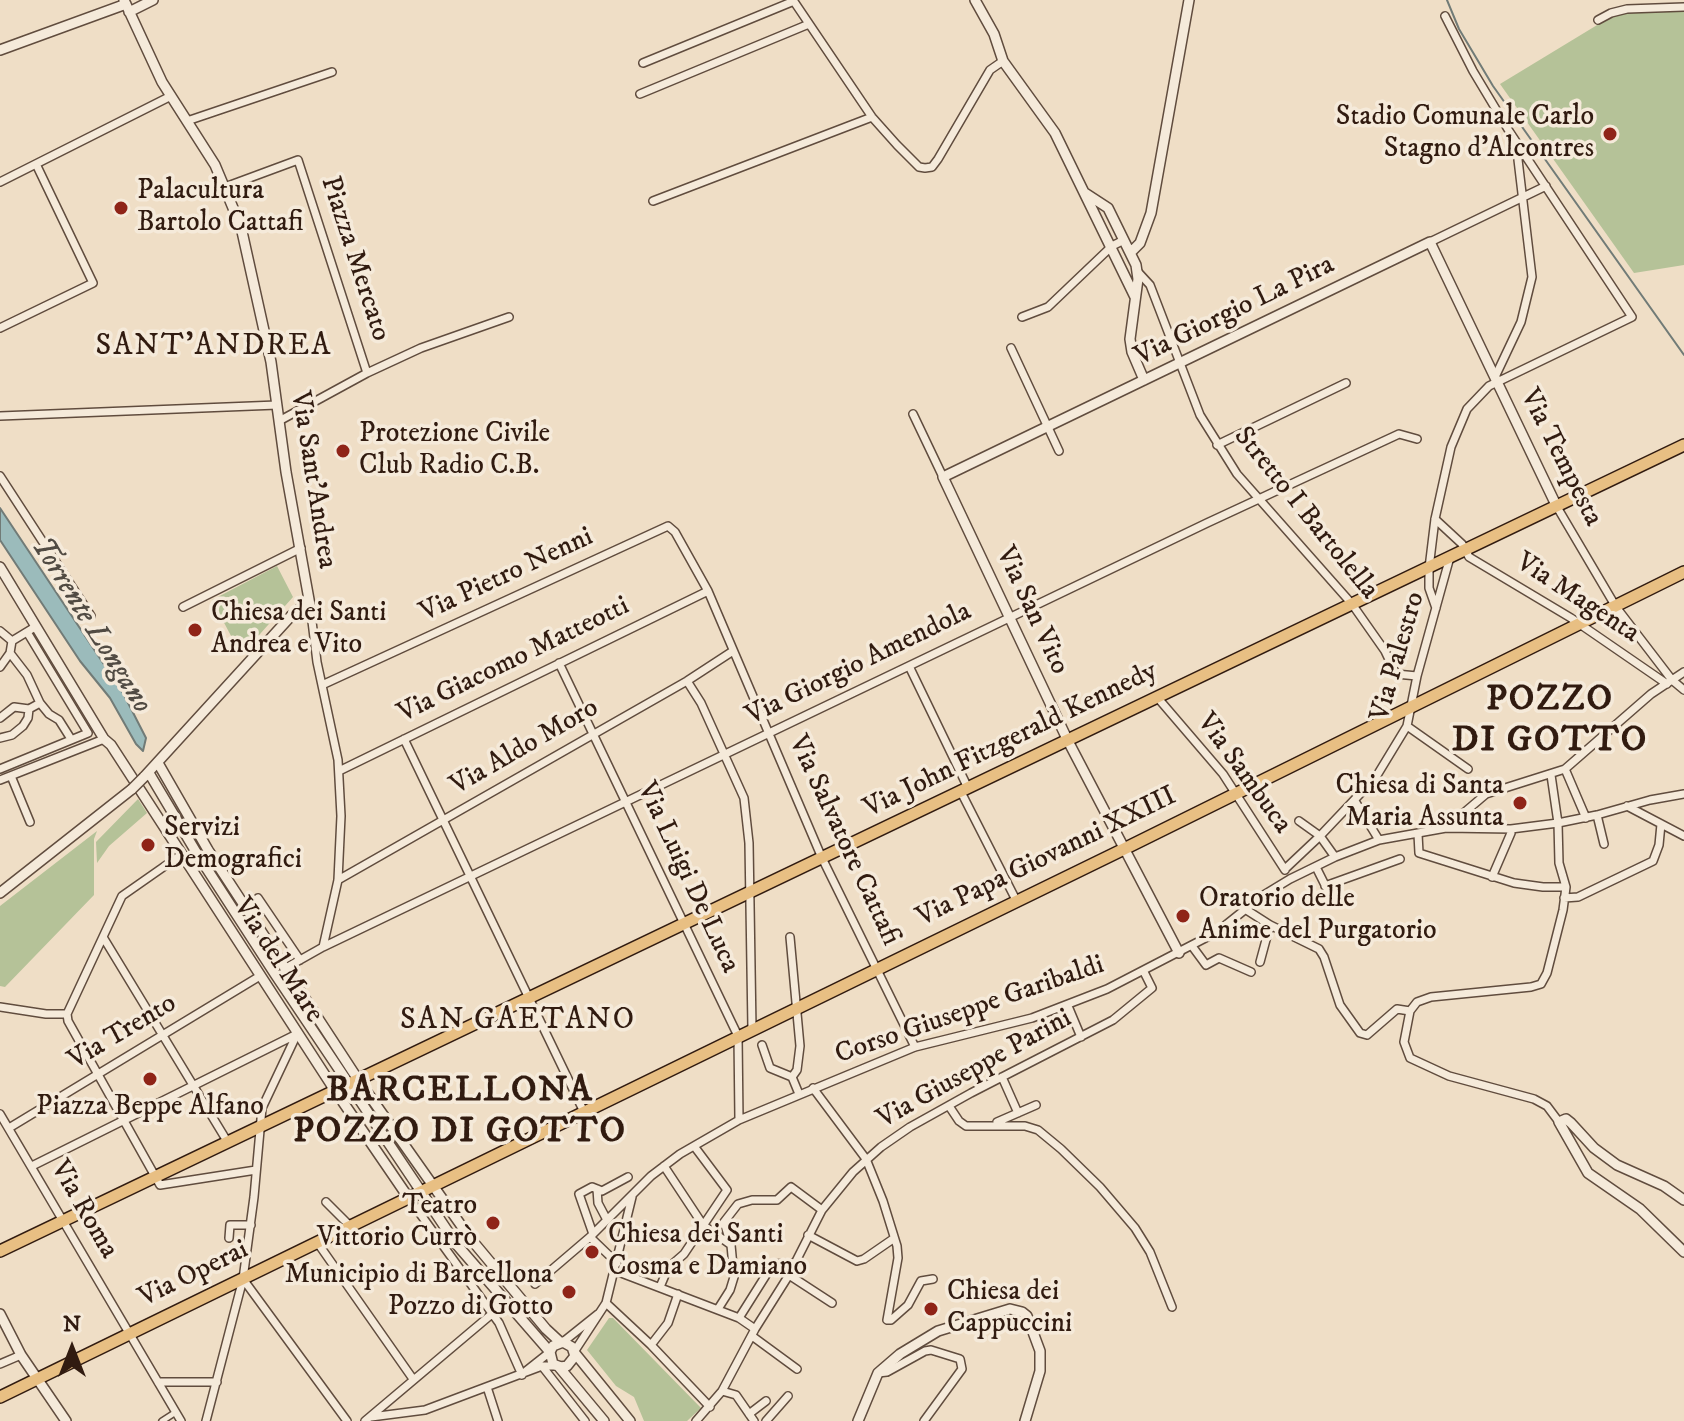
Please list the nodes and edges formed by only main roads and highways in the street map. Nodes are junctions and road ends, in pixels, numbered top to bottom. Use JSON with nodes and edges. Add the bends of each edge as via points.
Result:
{"nodes":[{"id":1,"x":1684,"y":445,"type":"edge"},
{"id":2,"x":1684,"y":572,"type":"edge"},
{"id":3,"x":408,"y":1197,"type":"joint"},
{"id":4,"x":0,"y":1251,"type":"edge"},
{"id":5,"x":0,"y":1397,"type":"edge"}],
"edges":[{"from":1,"to":4,"type":"main road","name":"Via John Fitzgerald Kennedy"},
{"from":2,"to":3,"type":"main road","name":"Via Papa Giovanni XXIII"},
{"from":3,"to":5,"type":"main road","name":"Via Operai"}]}
